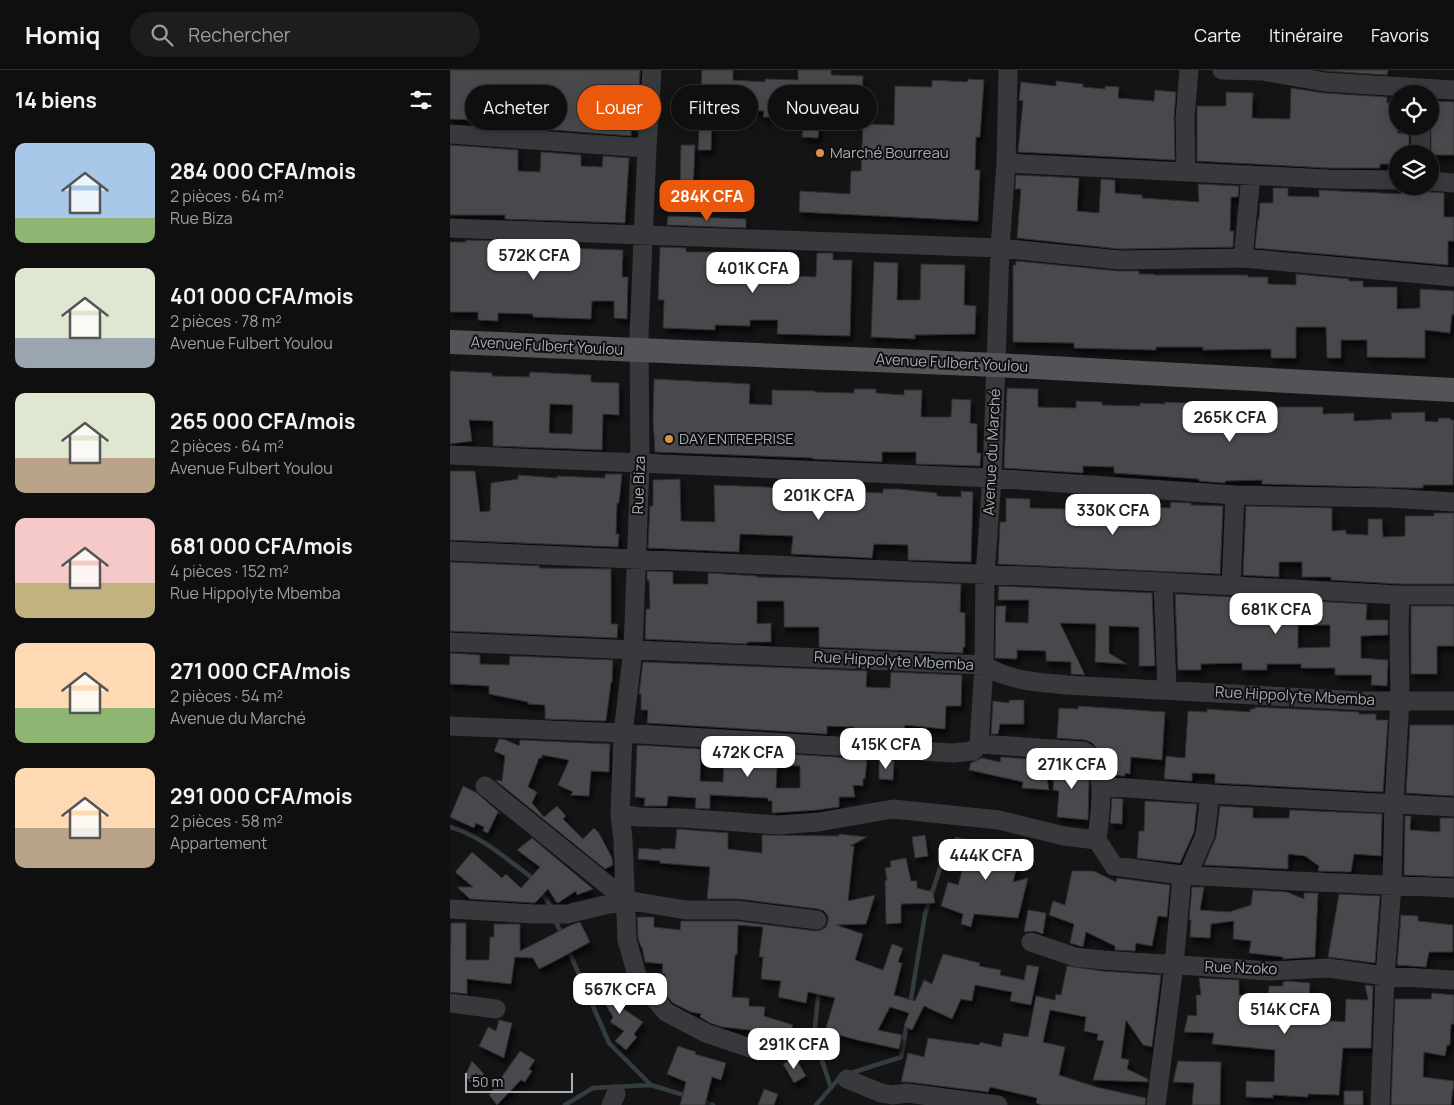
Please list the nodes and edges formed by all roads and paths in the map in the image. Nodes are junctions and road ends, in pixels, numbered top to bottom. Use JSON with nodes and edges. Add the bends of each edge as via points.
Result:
{"nodes":[{"id":1,"x":652,"y":70,"type":"edge"},
{"id":2,"x":1008,"y":70,"type":"edge"},
{"id":3,"x":1189,"y":70,"type":"edge"},
{"id":4,"x":1222,"y":70,"type":"edge"},
{"id":5,"x":1262,"y":71,"type":"edge"},
{"id":6,"x":1389,"y":88,"type":"edge"},
{"id":7,"x":1439,"y":90,"type":"edge"},
{"id":8,"x":1454,"y":90,"type":"edge"},
{"id":9,"x":450,"y":134,"type":"edge"},
{"id":10,"x":647,"y":148,"type":"junction"},
{"id":11,"x":1006,"y":163,"type":"junction"},
{"id":12,"x":1186,"y":172,"type":"junction"},
{"id":13,"x":1251,"y":175,"type":"junction"},
{"id":14,"x":1389,"y":180,"type":"edge"},
{"id":15,"x":1439,"y":182,"type":"edge"},
{"id":16,"x":1454,"y":183,"type":"edge"},
{"id":17,"x":450,"y":228,"type":"edge"},
{"id":18,"x":643,"y":236,"type":"junction"},
{"id":19,"x":1000,"y":248,"type":"junction"},
{"id":20,"x":1243,"y":258,"type":"junction"},
{"id":21,"x":1454,"y":276,"type":"edge"},
{"id":22,"x":450,"y":342,"type":"edge"},
{"id":23,"x":639,"y":350,"type":"junction"},
{"id":24,"x":996,"y":365,"type":"junction"},
{"id":25,"x":1454,"y":390,"type":"edge"},
{"id":26,"x":450,"y":455,"type":"edge"},
{"id":27,"x":640,"y":464,"type":"junction"},
{"id":28,"x":992,"y":478,"type":"junction"},
{"id":29,"x":1235,"y":495,"type":"junction"},
{"id":30,"x":1454,"y":502,"type":"edge"},
{"id":31,"x":450,"y":551,"type":"edge"},
{"id":32,"x":636,"y":560,"type":"junction"},
{"id":33,"x":985,"y":575,"type":"junction"},
{"id":34,"x":1163,"y":582,"type":"junction"},
{"id":35,"x":1231,"y":586,"type":"junction"},
{"id":36,"x":1400,"y":595,"type":"junction"},
{"id":37,"x":1454,"y":596,"type":"edge"},
{"id":38,"x":450,"y":642,"type":"edge"},
{"id":39,"x":633,"y":650,"type":"junction"},
{"id":40,"x":984,"y":666,"type":"junction"},
{"id":41,"x":1167,"y":690,"type":"junction"},
{"id":42,"x":1400,"y":700,"type":"junction"},
{"id":43,"x":1454,"y":701,"type":"edge"},
{"id":44,"x":450,"y":726,"type":"edge"},
{"id":45,"x":623,"y":732,"type":"junction"},
{"id":46,"x":979,"y":744,"type":"junction"},
{"id":47,"x":485,"y":786,"type":"dead end"},
{"id":48,"x":1101,"y":786,"type":"junction"},
{"id":49,"x":1210,"y":794,"type":"junction"},
{"id":50,"x":1394,"y":803,"type":"junction"},
{"id":51,"x":1454,"y":807,"type":"edge"},
{"id":52,"x":620,"y":814,"type":"junction"},
{"id":53,"x":1097,"y":840,"type":"junction"},
{"id":54,"x":1185,"y":875,"type":"junction"},
{"id":55,"x":1392,"y":885,"type":"junction"},
{"id":56,"x":1454,"y":888,"type":"edge"},
{"id":57,"x":626,"y":900,"type":"junction"},
{"id":58,"x":450,"y":909,"type":"edge"},
{"id":59,"x":817,"y":920,"type":"dead end"},
{"id":60,"x":1031,"y":942,"type":"dead end"},
{"id":61,"x":1174,"y":965,"type":"junction"},
{"id":62,"x":1385,"y":976,"type":"junction"},
{"id":63,"x":1454,"y":980,"type":"edge"},
{"id":64,"x":450,"y":1003,"type":"edge"},
{"id":65,"x":496,"y":1009,"type":"dead end"},
{"id":66,"x":759,"y":1052,"type":"dead end"},
{"id":67,"x":847,"y":1079,"type":"dead end"},
{"id":68,"x":998,"y":1105,"type":"edge"},
{"id":69,"x":1156,"y":1105,"type":"edge"},
{"id":70,"x":1380,"y":1105,"type":"edge"}],
"edges":[{"from":1,"to":10,"type":"street","name":"Rue Biza"},
{"from":2,"to":11,"type":"street","name":"Avenue du Marché"},
{"from":3,"to":12,"type":"street","via":[[1185,118]]},
{"from":4,"to":5,"type":"street"},
{"from":5,"to":6,"type":"street","via":[[1324,82]]},
{"from":7,"to":8,"type":"street"},
{"from":9,"to":10,"type":"street"},
{"from":10,"to":18,"type":"street","name":"Rue Biza"},
{"from":11,"to":12,"type":"street"},
{"from":11,"to":19,"type":"street","name":"Avenue du Marché"},
{"from":12,"to":13,"type":"street"},
{"from":13,"to":14,"type":"street"},
{"from":13,"to":20,"type":"street"},
{"from":15,"to":16,"type":"street"},
{"from":17,"to":18,"type":"street"},
{"from":18,"to":19,"type":"street"},
{"from":18,"to":23,"type":"street","name":"Rue Biza"},
{"from":19,"to":20,"type":"street","via":[[1120,260]]},
{"from":19,"to":24,"type":"street","name":"Avenue du Marché"},
{"from":20,"to":21,"type":"street"},
{"from":22,"to":23,"type":"main road","name":"Avenue Fulbert Youlou"},
{"from":23,"to":24,"type":"main road","name":"Avenue Fulbert Youlou"},
{"from":23,"to":27,"type":"street","name":"Rue Biza"},
{"from":24,"to":25,"type":"main road","name":"Avenue Fulbert Youlou"},
{"from":24,"to":28,"type":"street","name":"Avenue du Marché"},
{"from":26,"to":27,"type":"street"},
{"from":27,"to":28,"type":"street"},
{"from":27,"to":32,"type":"street","name":"Rue Biza"},
{"from":28,"to":29,"type":"street"},
{"from":28,"to":33,"type":"street","name":"Avenue du Marché"},
{"from":29,"to":30,"type":"street"},
{"from":29,"to":35,"type":"street"},
{"from":31,"to":32,"type":"street"},
{"from":32,"to":33,"type":"street"},
{"from":32,"to":39,"type":"street","name":"Rue Biza"},
{"from":33,"to":34,"type":"street"},
{"from":33,"to":40,"type":"street","name":"Avenue du Marché"},
{"from":34,"to":35,"type":"street"},
{"from":34,"to":41,"type":"street"},
{"from":35,"to":36,"type":"street"},
{"from":36,"to":37,"type":"street"},
{"from":36,"to":42,"type":"street"},
{"from":38,"to":39,"type":"street","name":"Rue Hippolyte Mbemba"},
{"from":39,"to":40,"type":"street","name":"Rue Hippolyte Mbemba"},
{"from":39,"to":45,"type":"street","name":"Rue Biza"},
{"from":40,"to":41,"type":"street","name":"Rue Hippolyte Mbemba","via":[[1018,680]]},
{"from":40,"to":46,"type":"street","name":"Avenue du Marché"},
{"from":41,"to":42,"type":"street","name":"Rue Hippolyte Mbemba","via":[[1363,701]]},
{"from":42,"to":43,"type":"street","name":"Rue Hippolyte Mbemba"},
{"from":42,"to":50,"type":"street"},
{"from":44,"to":45,"type":"street"},
{"from":45,"to":46,"type":"street","via":[[953,753],[973,751]]},
{"from":45,"to":52,"type":"street","name":"Rue Biza"},
{"from":46,"to":48,"type":"street","via":[[1084,751],[1095,761]]},
{"from":47,"to":57,"type":"street"},
{"from":48,"to":49,"type":"street"},
{"from":48,"to":53,"type":"street"},
{"from":49,"to":50,"type":"street"},
{"from":49,"to":54,"type":"street","via":[[1205,835]]},
{"from":50,"to":51,"type":"street"},
{"from":50,"to":55,"type":"street"},
{"from":52,"to":53,"type":"street","via":[[778,825],[825,821],[893,809],[999,820],[1064,836]]},
{"from":52,"to":57,"type":"street","name":"Rue Biza"},
{"from":53,"to":54,"type":"street","via":[[1114,866]]},
{"from":54,"to":55,"type":"street"},
{"from":54,"to":61,"type":"street"},
{"from":55,"to":56,"type":"street"},
{"from":55,"to":62,"type":"street"},
{"from":57,"to":58,"type":"street","via":[[568,914]]},
{"from":57,"to":59,"type":"street","via":[[686,910],[738,910]]},
{"from":57,"to":66,"type":"street","name":"Rue Biza","via":[[627,940],[638,979],[666,1012],[706,1033]]},
{"from":60,"to":61,"type":"street","name":"Rue Nzoko","via":[[1074,957]]},
{"from":61,"to":62,"type":"street","name":"Rue Nzoko","via":[[1270,970],[1329,968]]},
{"from":61,"to":69,"type":"street"},
{"from":62,"to":63,"type":"street","name":"Rue Nzoko"},
{"from":62,"to":70,"type":"street"},
{"from":64,"to":65,"type":"street"},
{"from":67,"to":68,"type":"street","via":[[892,1095],[908,1093]]}]}
